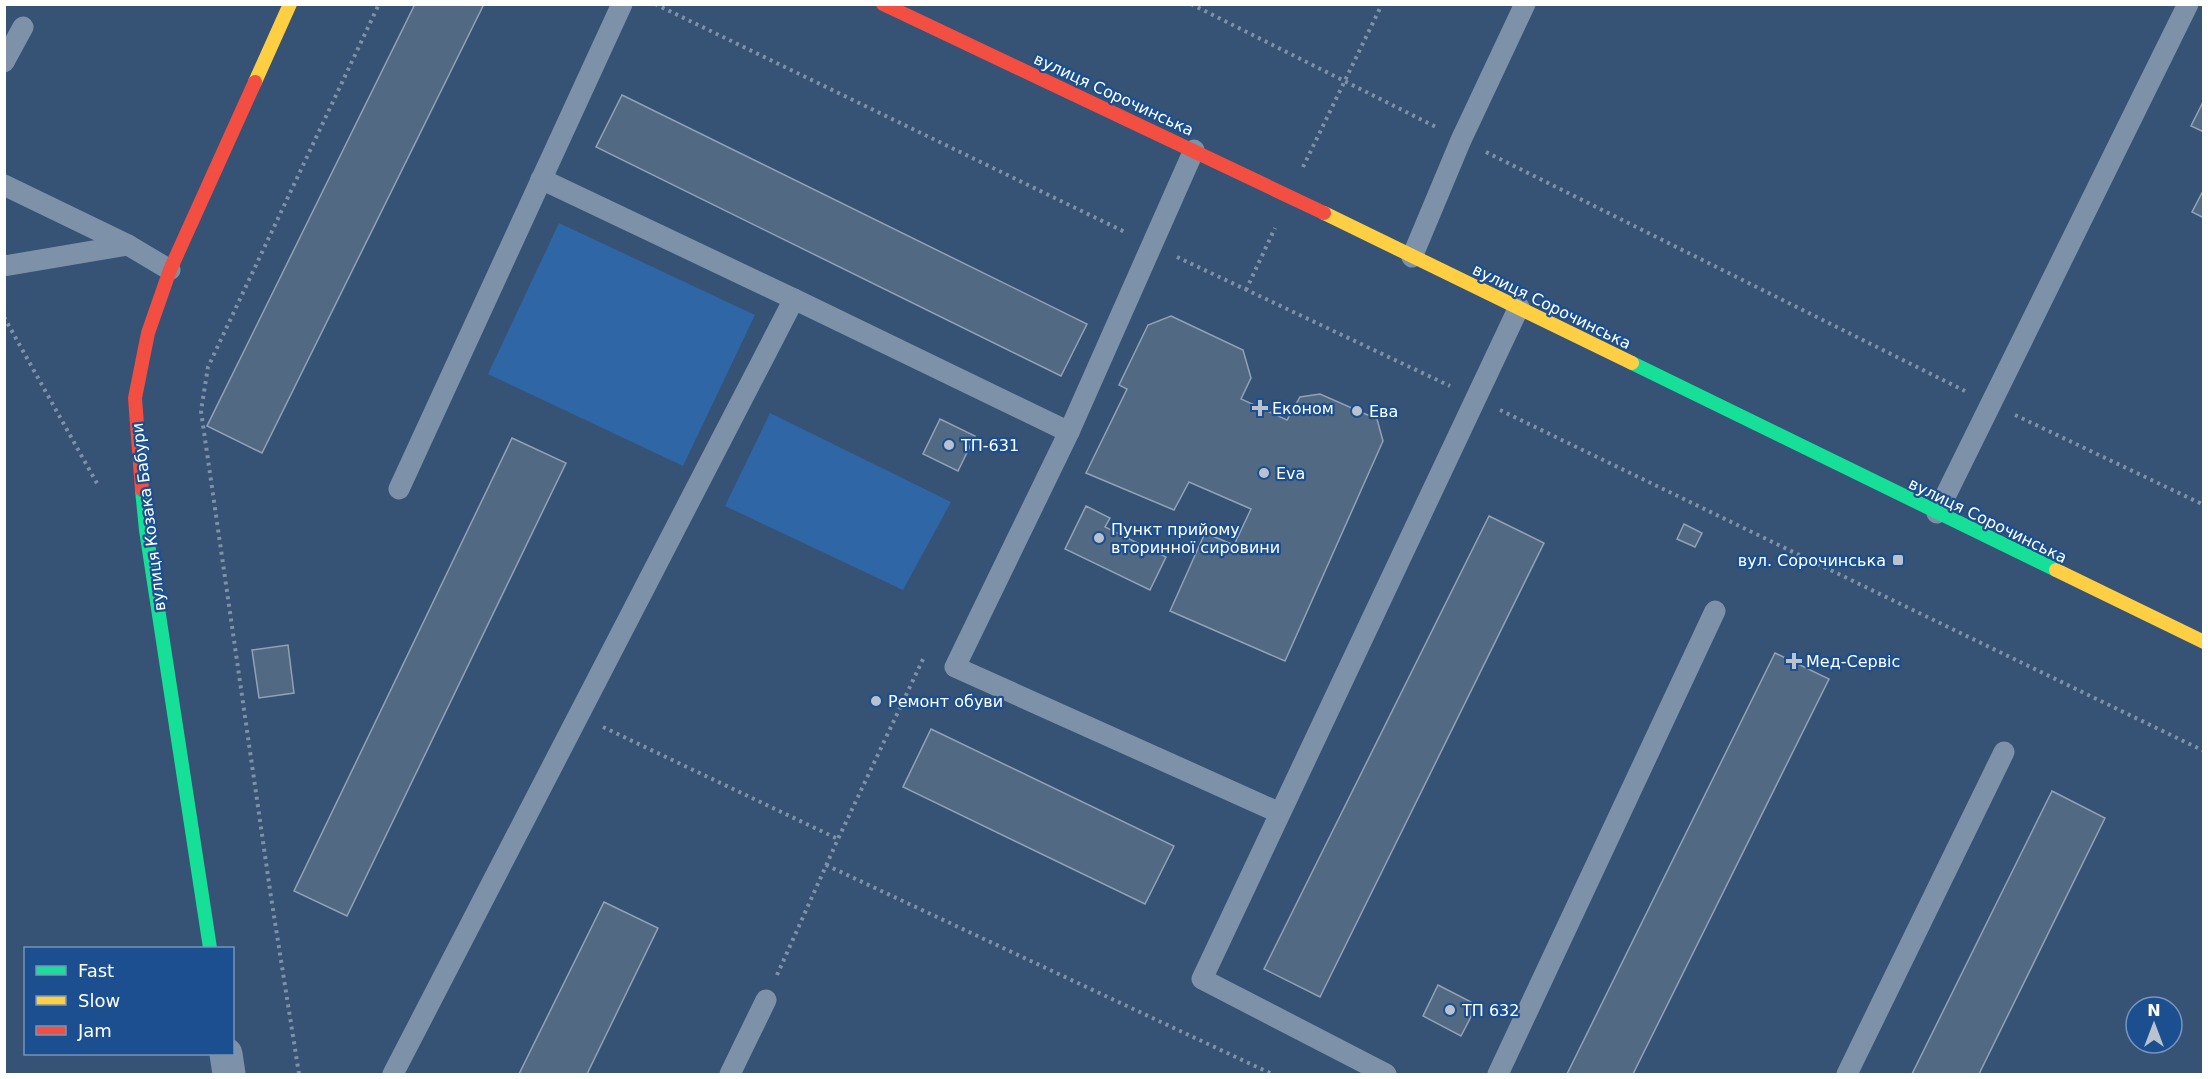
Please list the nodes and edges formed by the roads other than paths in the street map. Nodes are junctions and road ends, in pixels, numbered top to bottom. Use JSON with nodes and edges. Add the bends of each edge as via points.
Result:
{"nodes":[{"id":1,"x":290,"y":4,"type":"edge"},
{"id":2,"x":622,"y":4,"type":"edge"},
{"id":3,"x":883,"y":4,"type":"edge"},
{"id":4,"x":1525,"y":4,"type":"edge"},
{"id":5,"x":2188,"y":4,"type":"edge"},
{"id":6,"x":23,"y":27,"type":"dead end"},
{"id":7,"x":4,"y":62,"type":"edge"},
{"id":8,"x":1194,"y":150,"type":"junction"},
{"id":9,"x":541,"y":179,"type":"junction"},
{"id":10,"x":4,"y":185,"type":"edge"},
{"id":11,"x":128,"y":245,"type":"junction"},
{"id":12,"x":1412,"y":257,"type":"junction"},
{"id":13,"x":4,"y":267,"type":"edge"},
{"id":14,"x":170,"y":270,"type":"junction"},
{"id":15,"x":794,"y":299,"type":"junction"},
{"id":16,"x":1519,"y":307,"type":"junction"},
{"id":17,"x":1069,"y":432,"type":"junction"},
{"id":18,"x":399,"y":489,"type":"dead end"},
{"id":19,"x":1937,"y":513,"type":"junction"},
{"id":20,"x":1715,"y":611,"type":"dead end"},
{"id":21,"x":2204,"y":642,"type":"edge"},
{"id":22,"x":2004,"y":752,"type":"dead end"},
{"id":23,"x":1280,"y":813,"type":"junction"},
{"id":24,"x":210,"y":947,"type":"edge"},
{"id":25,"x":766,"y":1000,"type":"road end"},
{"id":26,"x":226,"y":1055,"type":"edge"},
{"id":27,"x":230,"y":1074,"type":"edge"},
{"id":28,"x":393,"y":1074,"type":"edge"},
{"id":29,"x":730,"y":1074,"type":"edge"},
{"id":30,"x":1386,"y":1074,"type":"edge"},
{"id":31,"x":1498,"y":1074,"type":"edge"},
{"id":32,"x":1847,"y":1074,"type":"edge"}],
"edges":[{"from":1,"to":14,"type":"main road","name":"вулиця Козака Бабури"},
{"from":2,"to":9,"type":"lane"},
{"from":3,"to":8,"type":"main road","name":"вулиця Сорочинська"},
{"from":4,"to":12,"type":"lane"},
{"from":5,"to":19,"type":"lane"},
{"from":6,"to":7,"type":"lane"},
{"from":8,"to":12,"type":"main road","name":"вулиця Сорочинська"},
{"from":8,"to":17,"type":"lane"},
{"from":9,"to":15,"type":"lane"},
{"from":9,"to":18,"type":"lane"},
{"from":10,"to":11,"type":"lane"},
{"from":11,"to":13,"type":"lane"},
{"from":11,"to":14,"type":"lane"},
{"from":12,"to":16,"type":"main road","name":"вулиця Сорочинська"},
{"from":14,"to":24,"type":"main road","name":"вулиця Козака Бабури","via":[[148,333],[135,398],[138,452],[146,530]]},
{"from":15,"to":17,"type":"lane"},
{"from":15,"to":28,"type":"lane"},
{"from":16,"to":19,"type":"main road","name":"вулиця Сорочинська"},
{"from":16,"to":23,"type":"lane"},
{"from":17,"to":23,"type":"lane","via":[[955,667]]},
{"from":19,"to":21,"type":"main road","name":"вулиця Сорочинська"},
{"from":20,"to":31,"type":"lane"},
{"from":22,"to":32,"type":"lane"},
{"from":23,"to":30,"type":"lane","via":[[1202,979]]},
{"from":25,"to":29,"type":"lane"},
{"from":26,"to":27,"type":"street"}]}
